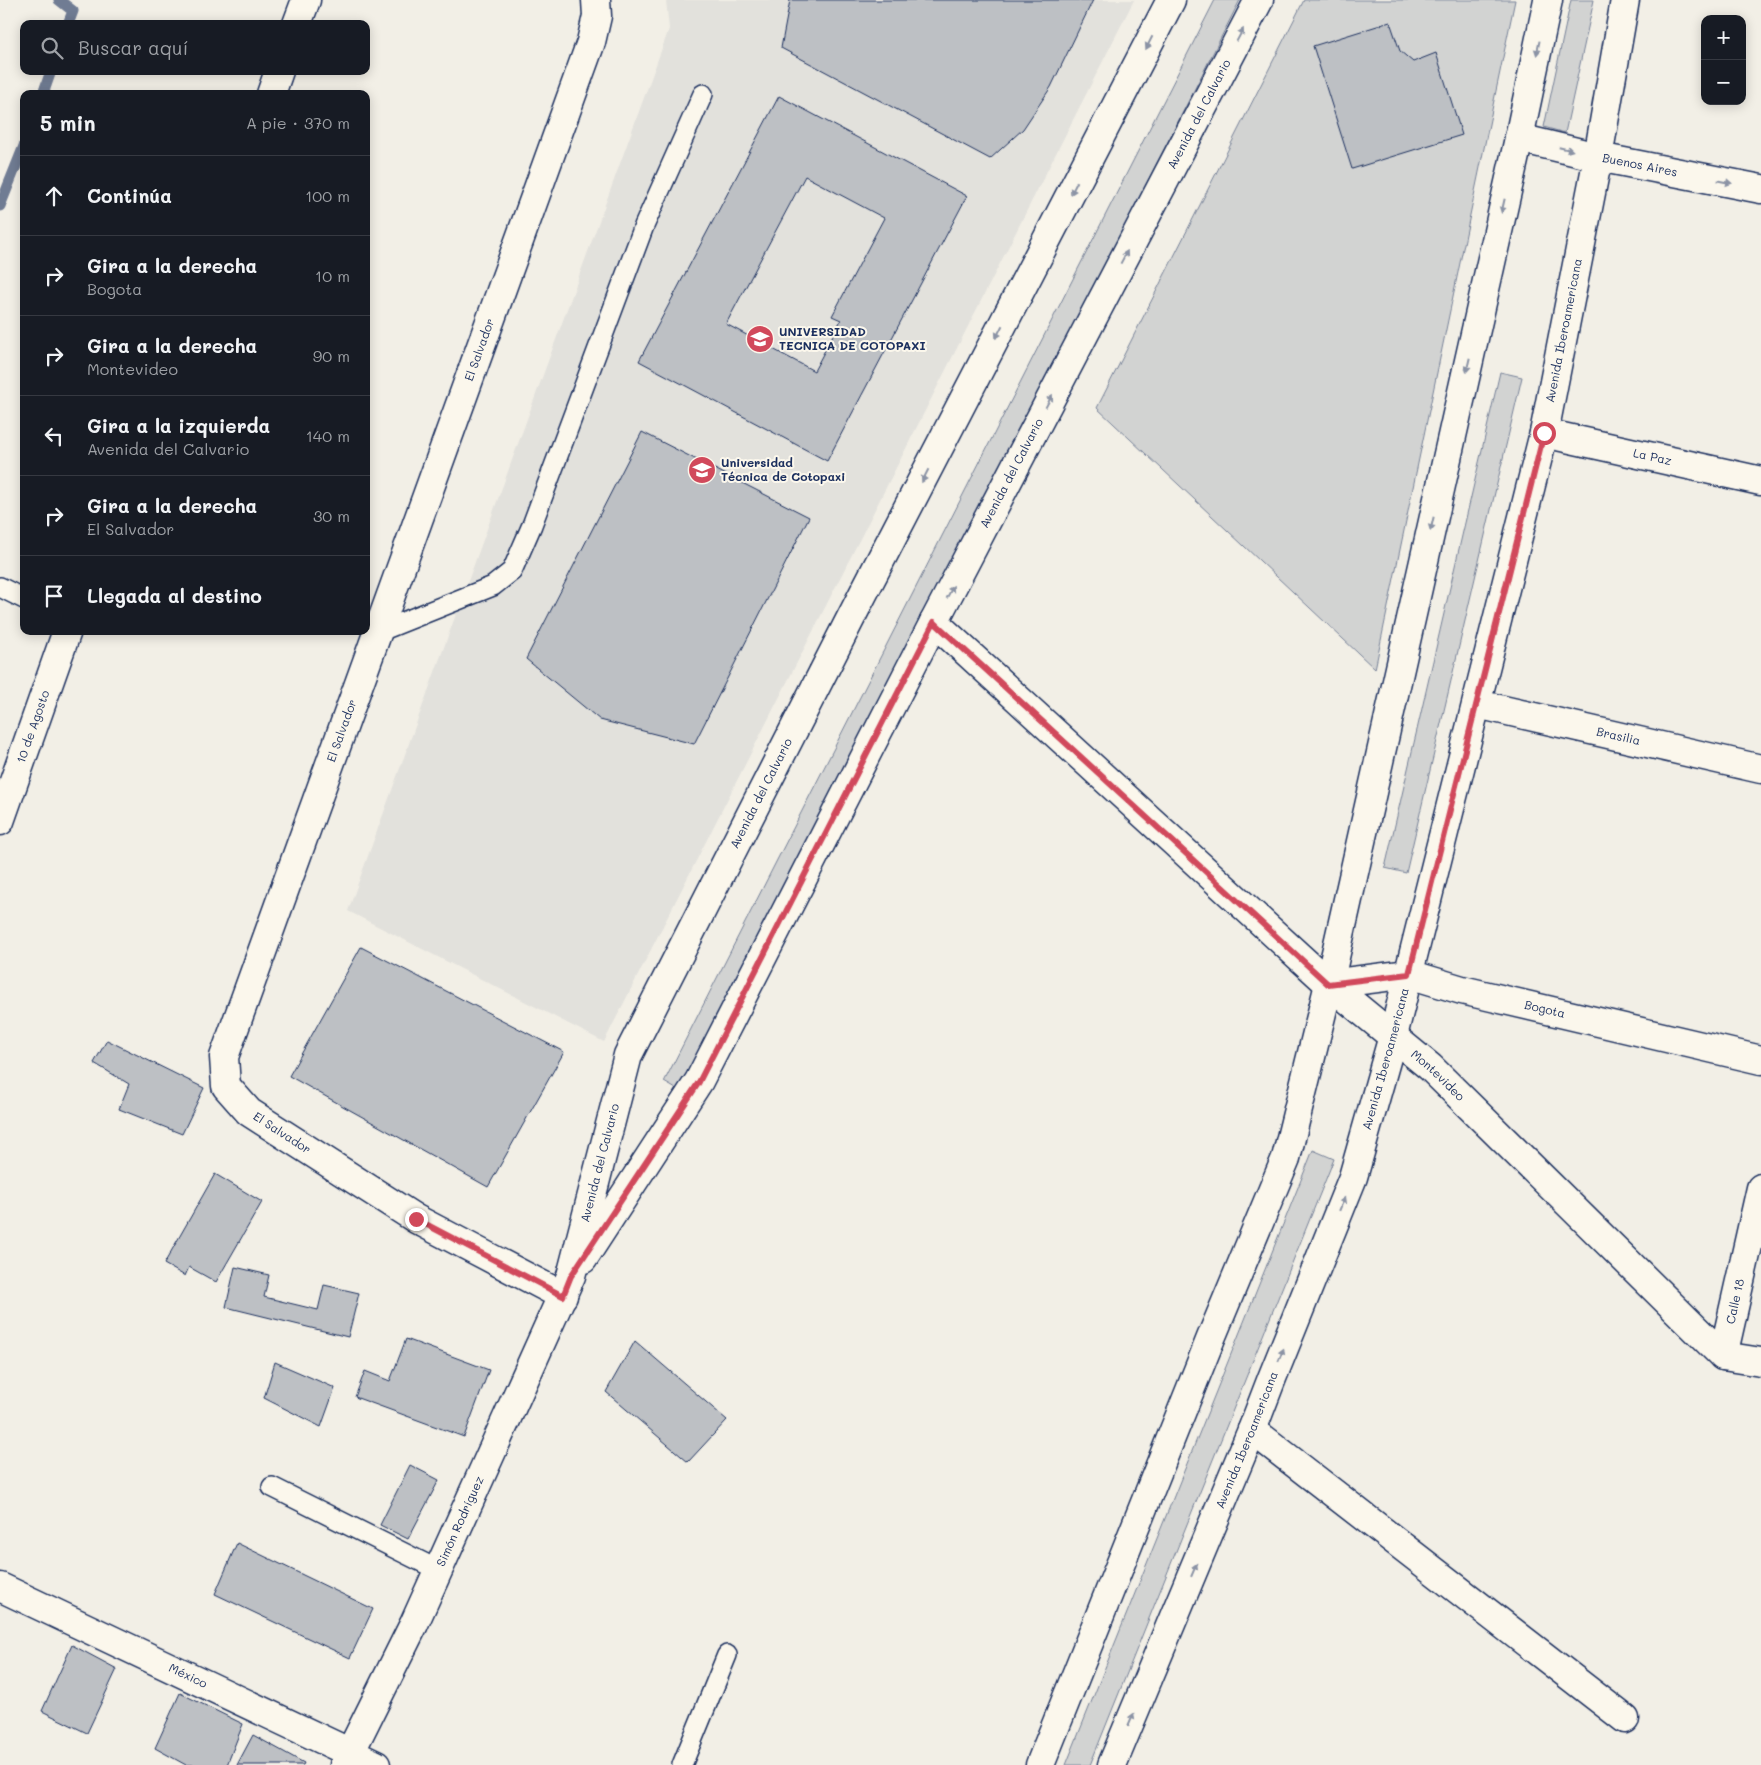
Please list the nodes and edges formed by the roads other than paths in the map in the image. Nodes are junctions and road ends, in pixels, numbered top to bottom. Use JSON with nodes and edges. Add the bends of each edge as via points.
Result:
{"nodes":[{"id":1,"x":306,"y":0,"type":"edge"},
{"id":2,"x":596,"y":0,"type":"edge"},
{"id":3,"x":1171,"y":0,"type":"edge"},
{"id":4,"x":1258,"y":0,"type":"edge"},
{"id":5,"x":1548,"y":0,"type":"edge"},
{"id":6,"x":1625,"y":0,"type":"edge"},
{"id":7,"x":298,"y":20,"type":"edge"},
{"id":8,"x":278,"y":75,"type":"edge"},
{"id":9,"x":272,"y":90,"type":"edge"},
{"id":10,"x":703,"y":94,"type":"dead end"},
{"id":11,"x":1518,"y":138,"type":"junction"},
{"id":12,"x":1598,"y":157,"type":"junction"},
{"id":13,"x":1761,"y":189,"type":"edge"},
{"id":14,"x":1544,"y":433,"type":"junction"},
{"id":15,"x":1761,"y":481,"type":"edge"},
{"id":16,"x":0,"y":587,"type":"edge"},
{"id":17,"x":20,"y":597,"type":"edge"},
{"id":18,"x":934,"y":622,"type":"junction"},
{"id":19,"x":378,"y":632,"type":"junction"},
{"id":20,"x":66,"y":635,"type":"edge"},
{"id":21,"x":1476,"y":704,"type":"junction"},
{"id":22,"x":1761,"y":768,"type":"edge"},
{"id":23,"x":0,"y":821,"type":"edge"},
{"id":24,"x":1409,"y":974,"type":"junction"},
{"id":25,"x":1328,"y":984,"type":"junction"},
{"id":26,"x":1394,"y":1036,"type":"junction"},
{"id":27,"x":1761,"y":1060,"type":"edge"},
{"id":28,"x":1761,"y":1188,"type":"edge"},
{"id":29,"x":567,"y":1286,"type":"junction"},
{"id":30,"x":1724,"y":1356,"type":"junction"},
{"id":31,"x":1761,"y":1362,"type":"edge"},
{"id":32,"x":1252,"y":1430,"type":"junction"},
{"id":33,"x":272,"y":1487,"type":"dead end"},
{"id":34,"x":438,"y":1570,"type":"junction"},
{"id":35,"x":0,"y":1587,"type":"edge"},
{"id":36,"x":727,"y":1655,"type":"dead end"},
{"id":37,"x":1625,"y":1719,"type":"dead end"},
{"id":38,"x":347,"y":1759,"type":"edge"},
{"id":39,"x":376,"y":1765,"type":"edge"},
{"id":40,"x":682,"y":1765,"type":"edge"},
{"id":41,"x":1040,"y":1765,"type":"edge"},
{"id":42,"x":1112,"y":1765,"type":"edge"}],
"edges":[{"from":1,"to":7,"type":"street"},
{"from":2,"to":19,"type":"street","name":"El Salvador","via":[[591,42]]},
{"from":3,"to":29,"type":"street","name":"Avenida del Calvario","one_way":true,"via":[[628,1055]]},
{"from":18,"to":4,"type":"street","name":"Avenida del Calvario","one_way":true},
{"from":5,"to":11,"type":"street","one_way":true},
{"from":6,"to":12,"type":"street","name":"Avenida Iberoamericana"},
{"from":8,"to":9,"type":"street"},
{"from":10,"to":19,"type":"lane","via":[[644,226],[512,571],[493,586]]},
{"from":11,"to":12,"type":"street","name":"Buenos Aires","one_way":true},
{"from":11,"to":25,"type":"street","one_way":true},
{"from":12,"to":13,"type":"street","name":"Buenos Aires","one_way":true},
{"from":12,"to":14,"type":"street","name":"Avenida Iberoamericana"},
{"from":14,"to":15,"type":"street","name":"La Paz"},
{"from":14,"to":21,"type":"street","name":"Avenida Iberoamericana"},
{"from":16,"to":17,"type":"lane"},
{"from":18,"to":25,"type":"street","name":"Montevideo"},
{"from":18,"to":29,"type":"street","name":"Avenida del Calvario","via":[[699,1082]]},
{"from":19,"to":29,"type":"street","name":"El Salvador","via":[[224,1057],[226,1086],[249,1112],[416,1219]]},
{"from":20,"to":23,"type":"street","name":"10 de Agosto"},
{"from":21,"to":22,"type":"street","name":"Brasilia"},
{"from":21,"to":24,"type":"street","name":"Avenida Iberoamericana"},
{"from":24,"to":25,"type":"street","name":"Bogota"},
{"from":24,"to":26,"type":"street","name":"Avenida Iberoamericana"},
{"from":24,"to":27,"type":"street","name":"Bogota","via":[[1462,990]]},
{"from":25,"to":26,"type":"street","name":"Montevideo"},
{"from":25,"to":41,"type":"street","via":[[1286,1158]]},
{"from":26,"to":30,"type":"street","name":"Montevideo","via":[[1430,1067]]},
{"from":32,"to":26,"type":"street","name":"Avenida Iberoamericana","one_way":true,"via":[[1353,1177]]},
{"from":28,"to":30,"type":"street","name":"Calle 18"},
{"from":29,"to":34,"type":"street","name":"Simón Rodríguez"},
{"from":30,"to":31,"type":"street"},
{"from":32,"to":37,"type":"street"},
{"from":42,"to":32,"type":"street","name":"Avenida Iberoamericana","one_way":true},
{"from":33,"to":34,"type":"lane"},
{"from":34,"to":38,"type":"street","name":"Simón Rodríguez"},
{"from":35,"to":38,"type":"street","name":"México"},
{"from":36,"to":40,"type":"lane"},
{"from":38,"to":39,"type":"street","name":"México"}]}
